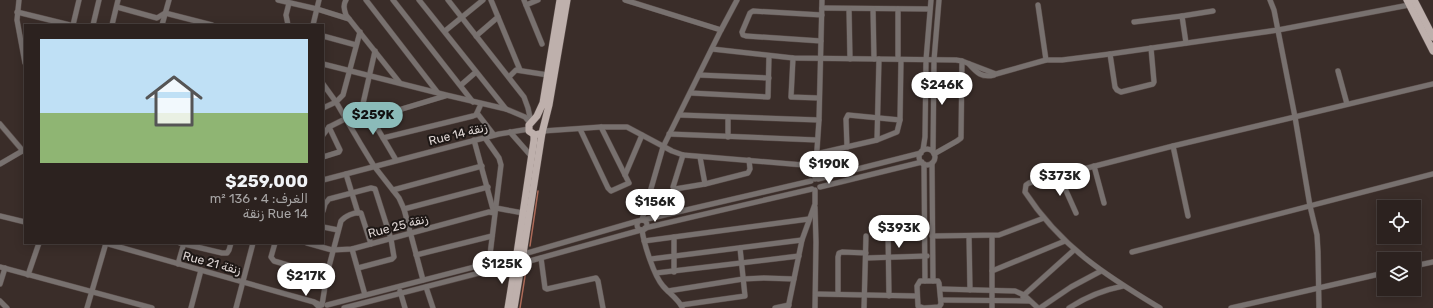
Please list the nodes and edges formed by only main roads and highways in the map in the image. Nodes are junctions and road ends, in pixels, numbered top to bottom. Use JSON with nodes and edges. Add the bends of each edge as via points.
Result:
{"nodes":[{"id":1,"x":560,"y":0,"type":"edge"},
{"id":2,"x":566,"y":0,"type":"edge"},
{"id":3,"x":1410,"y":2,"type":"edge"},
{"id":4,"x":1432,"y":33,"type":"edge"},
{"id":5,"x":1433,"y":51,"type":"edge"},
{"id":6,"x":531,"y":126,"type":"junction"},
{"id":7,"x":543,"y":130,"type":"junction"},
{"id":8,"x":519,"y":259,"type":"junction"},
{"id":9,"x":508,"y":308,"type":"edge"},
{"id":10,"x":514,"y":308,"type":"edge"}],
"edges":[{"from":1,"to":6,"type":"main road","via":[[543,103]]},
{"from":2,"to":7,"type":"main road","via":[[550,106]]},
{"from":3,"to":4,"type":"main road"},
{"from":3,"to":5,"type":"main road"},
{"from":6,"to":7,"type":"main road","via":[[538,135]]},
{"from":6,"to":7,"type":"main road","via":[[539,120]]},
{"from":6,"to":8,"type":"main road","via":[[534,140]]},
{"from":7,"to":8,"type":"main road"},
{"from":8,"to":9,"type":"main road"},
{"from":8,"to":10,"type":"main road"}]}
